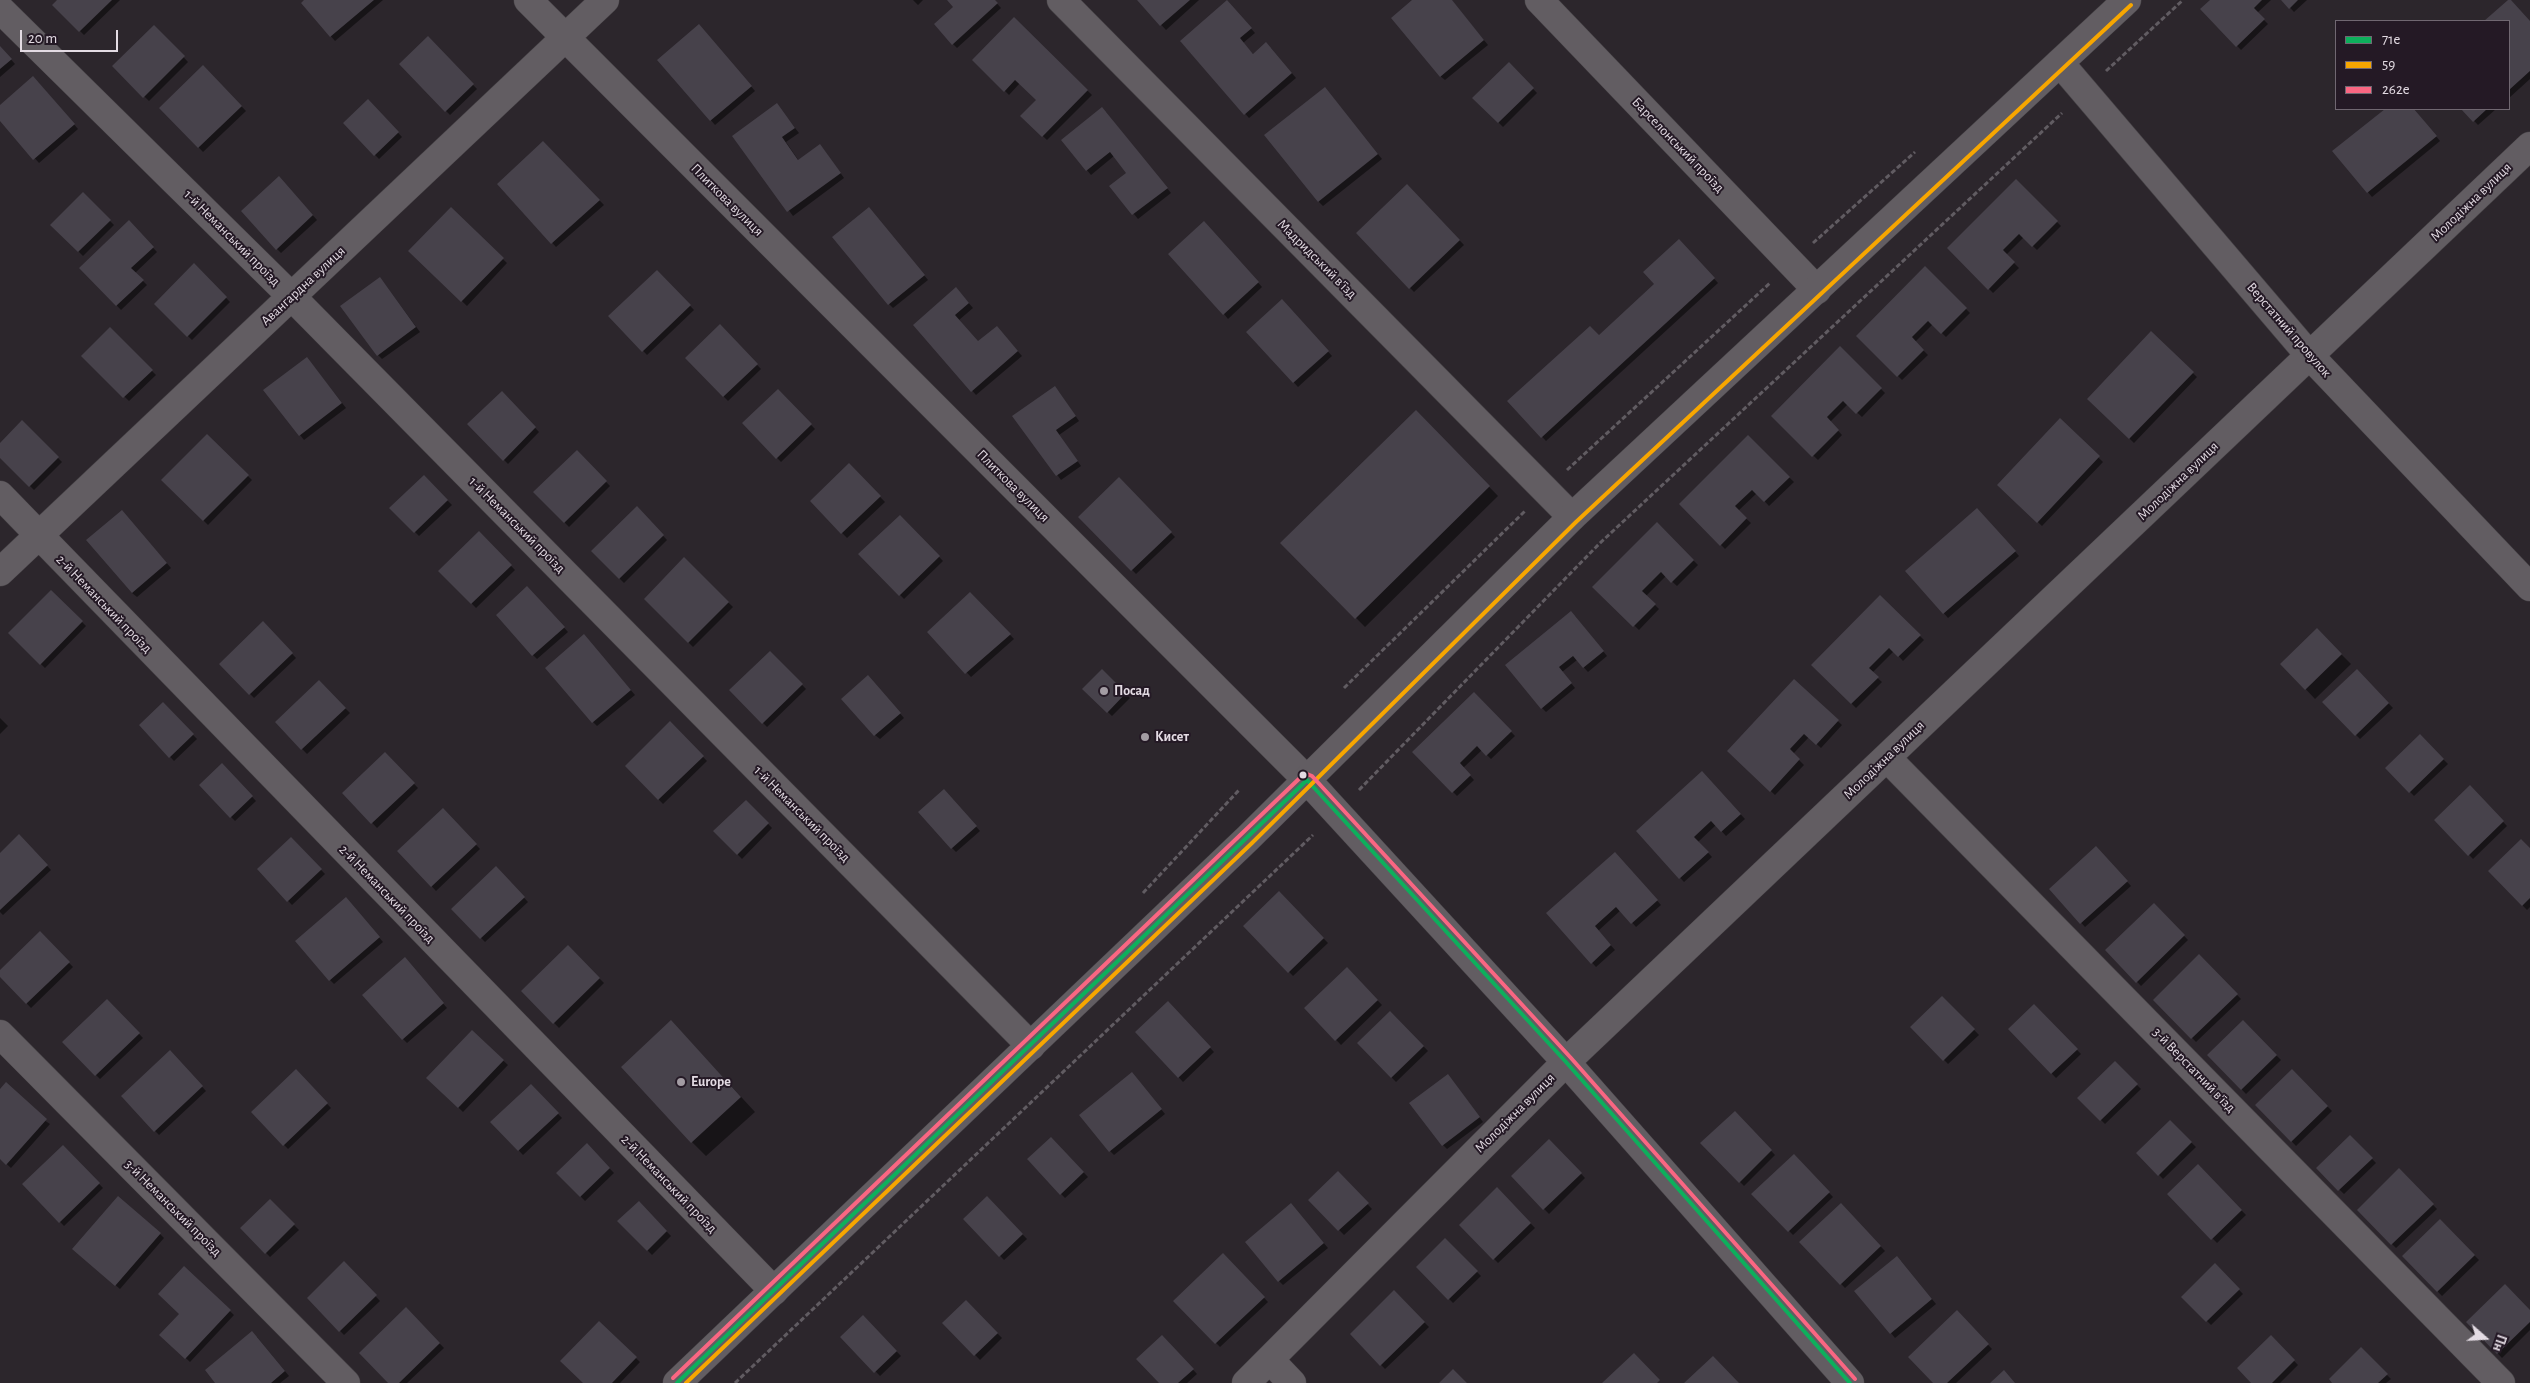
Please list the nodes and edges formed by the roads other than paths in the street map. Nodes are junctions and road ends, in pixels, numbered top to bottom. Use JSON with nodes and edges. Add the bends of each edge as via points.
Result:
{"nodes":[{"id":1,"x":528,"y":0,"type":"edge"},
{"id":2,"x":605,"y":0,"type":"edge"},
{"id":3,"x":1061,"y":0,"type":"edge"},
{"id":4,"x":1539,"y":0,"type":"edge"},
{"id":5,"x":2127,"y":0,"type":"edge"},
{"id":6,"x":0,"y":9,"type":"edge"},
{"id":7,"x":566,"y":38,"type":"junction"},
{"id":8,"x":2060,"y":63,"type":"junction"},
{"id":9,"x":2530,"y":146,"type":"edge"},
{"id":10,"x":1818,"y":290,"type":"junction"},
{"id":11,"x":292,"y":297,"type":"junction"},
{"id":12,"x":2310,"y":356,"type":"junction"},
{"id":13,"x":0,"y":495,"type":"edge"},
{"id":14,"x":1572,"y":518,"type":"junction"},
{"id":15,"x":38,"y":535,"type":"junction"},
{"id":16,"x":0,"y":572,"type":"edge"},
{"id":17,"x":2530,"y":587,"type":"edge"},
{"id":18,"x":1887,"y":758,"type":"junction"},
{"id":19,"x":1307,"y":780,"type":"junction"},
{"id":20,"x":0,"y":1034,"type":"edge"},
{"id":21,"x":1031,"y":1046,"type":"junction"},
{"id":22,"x":1566,"y":1062,"type":"junction"},
{"id":23,"x":774,"y":1291,"type":"junction"},
{"id":24,"x":1270,"y":1360,"type":"junction"},
{"id":25,"x":346,"y":1383,"type":"edge"},
{"id":26,"x":677,"y":1383,"type":"edge"},
{"id":27,"x":1246,"y":1383,"type":"edge"},
{"id":28,"x":1292,"y":1383,"type":"edge"},
{"id":29,"x":1850,"y":1383,"type":"edge"},
{"id":30,"x":2501,"y":1383,"type":"edge"}],
"edges":[{"from":1,"to":7,"type":"street","name":"Плиткова вулиця"},
{"from":2,"to":7,"type":"street","name":"Авангардна вулиця"},
{"from":3,"to":14,"type":"street","name":"Мадридський в'їзд"},
{"from":4,"to":10,"type":"street","name":"Барселонський проїзд"},
{"from":5,"to":8,"type":"street"},
{"from":6,"to":11,"type":"street","name":"1-й Неманський проїзд"},
{"from":7,"to":11,"type":"street","name":"Авангардна вулиця"},
{"from":7,"to":19,"type":"street","name":"Плиткова вулиця"},
{"from":8,"to":10,"type":"street"},
{"from":8,"to":12,"type":"street","name":"Верстатний провулок"},
{"from":9,"to":12,"type":"street","name":"Молодіжна вулиця"},
{"from":10,"to":14,"type":"street"},
{"from":11,"to":15,"type":"street","name":"Авангардна вулиця"},
{"from":11,"to":21,"type":"street","name":"1-й Неманський проїзд"},
{"from":12,"to":17,"type":"street","name":"Верстатний провулок"},
{"from":12,"to":18,"type":"street","name":"Молодіжна вулиця"},
{"from":13,"to":15,"type":"street","name":"2-й Неманський проїзд"},
{"from":14,"to":19,"type":"street"},
{"from":15,"to":16,"type":"street","name":"Авангардна вулиця"},
{"from":15,"to":23,"type":"street","name":"2-й Неманський проїзд"},
{"from":18,"to":22,"type":"street","name":"Молодіжна вулиця"},
{"from":18,"to":30,"type":"street","name":"3-й Верстатний в’їзд"},
{"from":19,"to":21,"type":"street"},
{"from":19,"to":22,"type":"street","name":"Плиткова вулиця"},
{"from":20,"to":25,"type":"street","name":"3-й Неманський проїзд"},
{"from":21,"to":23,"type":"street"},
{"from":22,"to":24,"type":"street","name":"Молодіжна вулиця"},
{"from":22,"to":29,"type":"street","name":"Плиткова вулиця"},
{"from":23,"to":26,"type":"street"},
{"from":24,"to":27,"type":"street","name":"Молодіжна вулиця"},
{"from":24,"to":28,"type":"street"}]}
